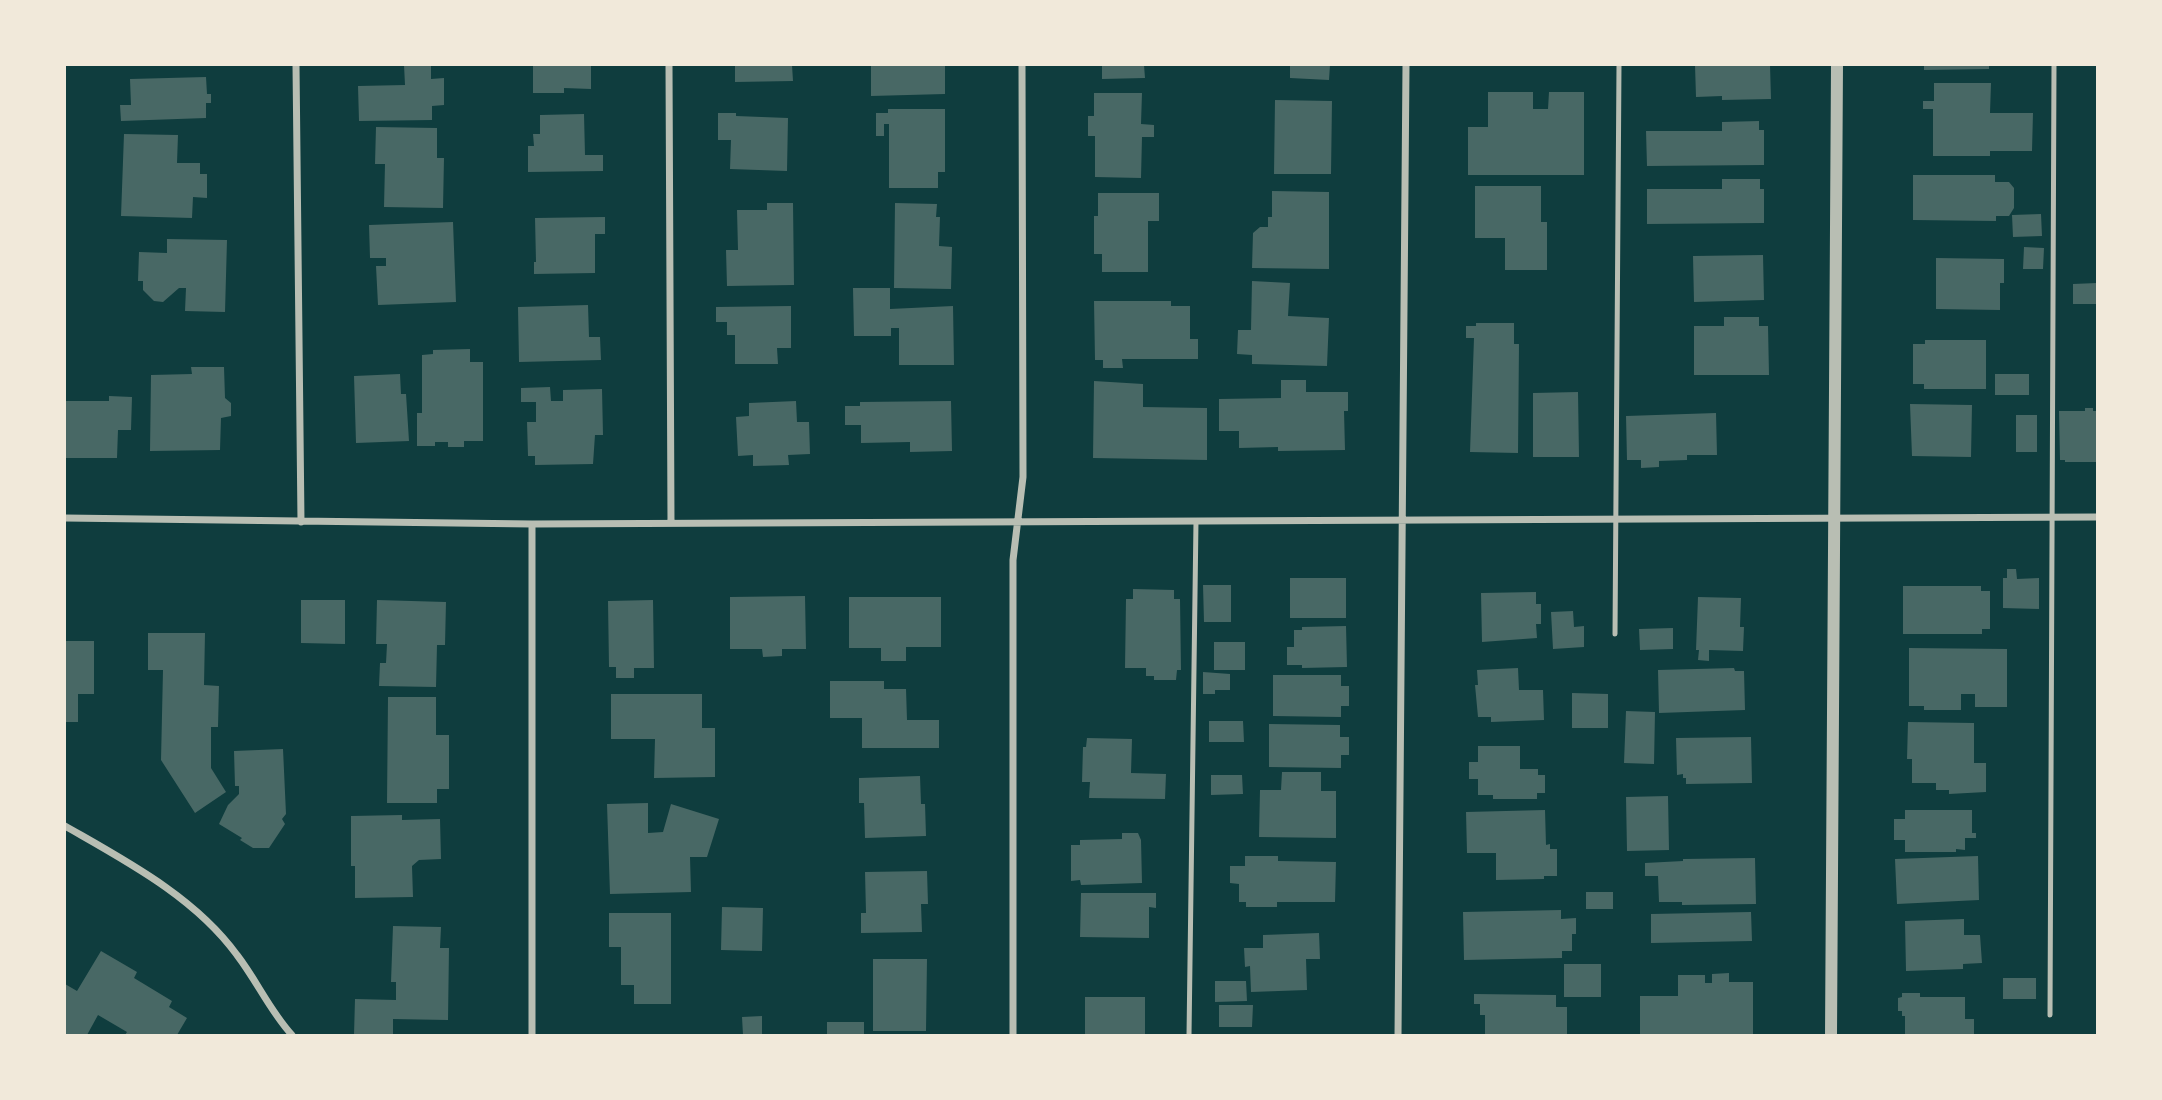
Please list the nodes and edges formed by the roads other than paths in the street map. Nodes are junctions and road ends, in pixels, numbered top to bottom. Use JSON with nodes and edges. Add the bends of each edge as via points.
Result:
{"nodes":[{"id":1,"x":296,"y":65,"type":"edge"},
{"id":2,"x":669,"y":65,"type":"edge"},
{"id":3,"x":1022,"y":65,"type":"edge"},
{"id":4,"x":1406,"y":65,"type":"edge"},
{"id":5,"x":1619,"y":65,"type":"edge"},
{"id":6,"x":1838,"y":65,"type":"edge"},
{"id":7,"x":2054,"y":65,"type":"edge"},
{"id":8,"x":2052,"y":517,"type":"junction"},
{"id":9,"x":2097,"y":517,"type":"edge"},
{"id":10,"x":65,"y":518,"type":"edge"},
{"id":11,"x":1834,"y":518,"type":"junction"},
{"id":12,"x":1616,"y":519,"type":"junction"},
{"id":13,"x":1018,"y":520,"type":"junction"},
{"id":14,"x":1196,"y":520,"type":"junction"},
{"id":15,"x":1403,"y":521,"type":"junction"},
{"id":16,"x":301,"y":522,"type":"junction"},
{"id":17,"x":671,"y":523,"type":"junction"},
{"id":18,"x":532,"y":524,"type":"junction"},
{"id":19,"x":1615,"y":634,"type":"dead end"},
{"id":20,"x":65,"y":826,"type":"edge"},
{"id":21,"x":2050,"y":1015,"type":"dead end"},
{"id":22,"x":292,"y":1035,"type":"edge"},
{"id":23,"x":532,"y":1035,"type":"edge"},
{"id":24,"x":1013,"y":1035,"type":"edge"},
{"id":25,"x":1189,"y":1035,"type":"edge"},
{"id":26,"x":1398,"y":1035,"type":"edge"},
{"id":27,"x":1831,"y":1035,"type":"edge"}],
"edges":[{"from":1,"to":16,"type":"street"},
{"from":2,"to":17,"type":"street"},
{"from":3,"to":13,"type":"street","via":[[1023,477]]},
{"from":4,"to":15,"type":"street"},
{"from":5,"to":12,"type":"lane"},
{"from":6,"to":11,"type":"street"},
{"from":7,"to":8,"type":"lane"},
{"from":8,"to":9,"type":"street"},
{"from":8,"to":11,"type":"street"},
{"from":8,"to":21,"type":"lane"},
{"from":10,"to":16,"type":"street"},
{"from":11,"to":12,"type":"street"},
{"from":11,"to":27,"type":"street"},
{"from":12,"to":15,"type":"street"},
{"from":12,"to":19,"type":"lane"},
{"from":13,"to":14,"type":"street"},
{"from":13,"to":17,"type":"street"},
{"from":13,"to":24,"type":"street","via":[[1013,560]]},
{"from":14,"to":15,"type":"street"},
{"from":14,"to":25,"type":"lane"},
{"from":15,"to":26,"type":"street"},
{"from":16,"to":18,"type":"street"},
{"from":17,"to":18,"type":"street"},
{"from":18,"to":23,"type":"street"},
{"from":20,"to":22,"type":"street","via":[[198,911],[237,954]]}]}
